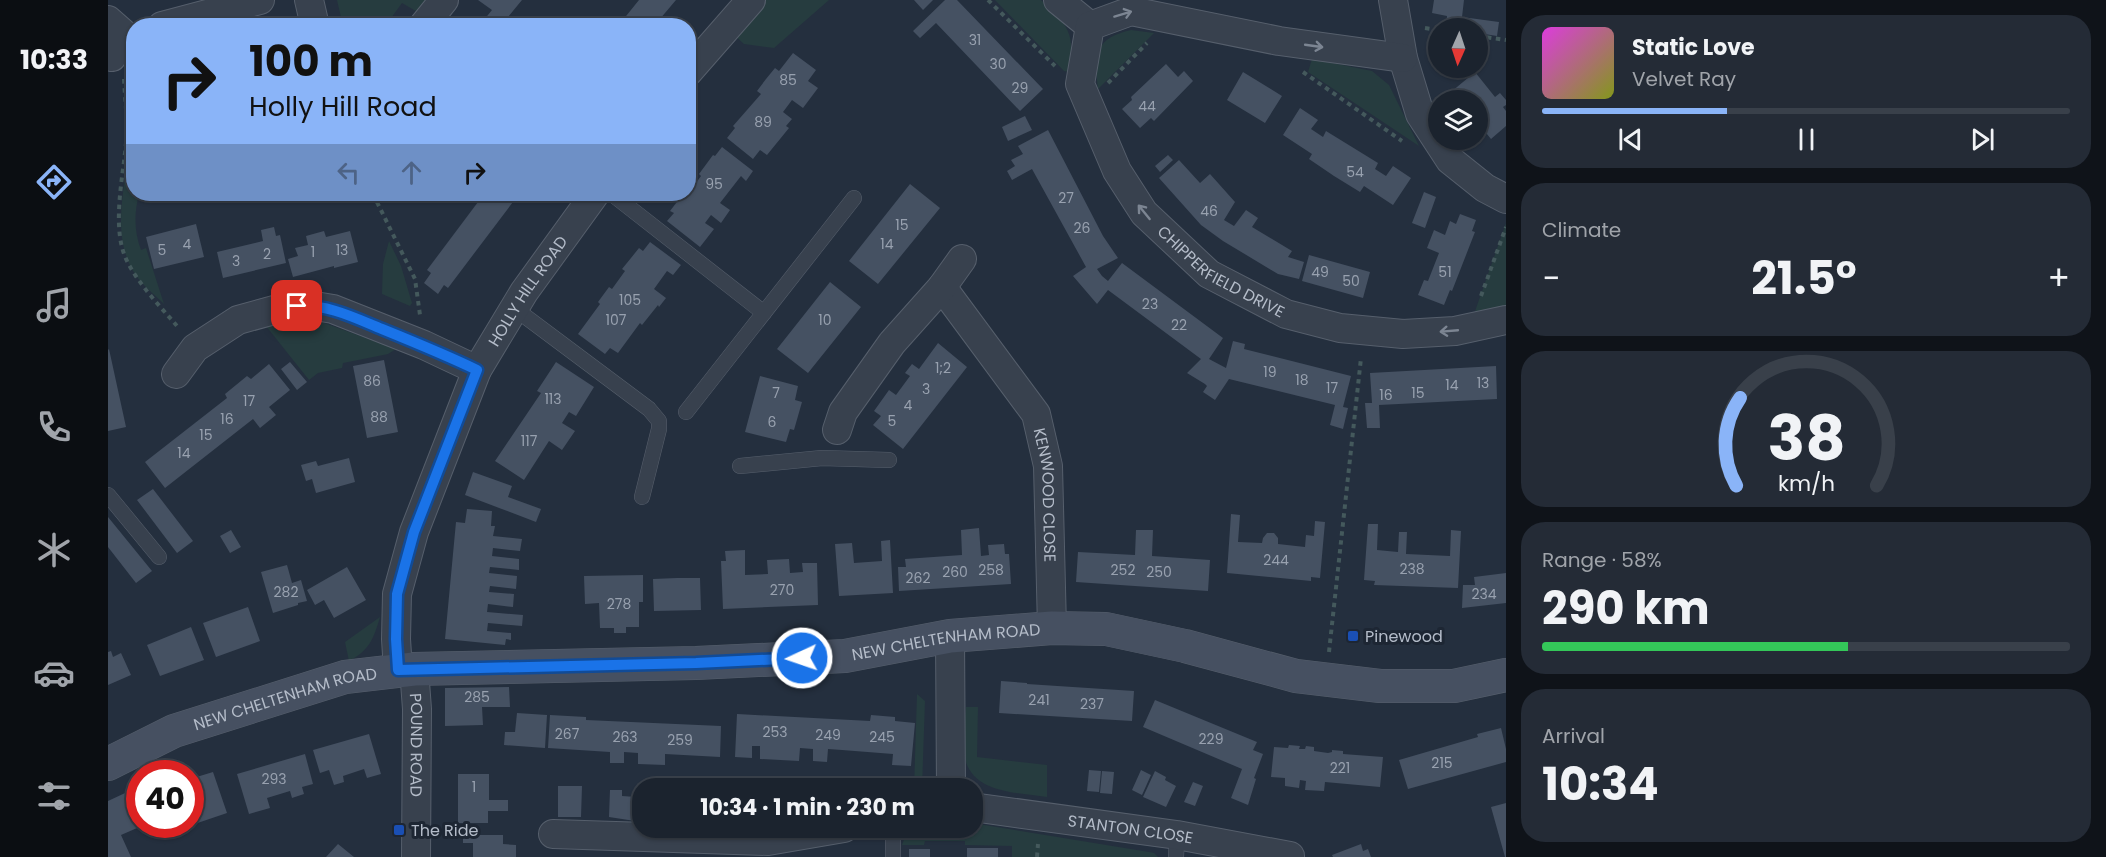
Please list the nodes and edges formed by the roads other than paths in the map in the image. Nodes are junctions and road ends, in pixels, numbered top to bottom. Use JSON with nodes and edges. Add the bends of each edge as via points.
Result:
{"nodes":[{"id":1,"x":260,"y":0,"type":"edge"},
{"id":2,"x":309,"y":0,"type":"edge"},
{"id":3,"x":444,"y":0,"type":"edge"},
{"id":4,"x":751,"y":0,"type":"edge"},
{"id":5,"x":1058,"y":0,"type":"edge"},
{"id":6,"x":1393,"y":0,"type":"edge"},
{"id":7,"x":192,"y":18,"type":"edge"},
{"id":8,"x":313,"y":18,"type":"edge"},
{"id":9,"x":429,"y":18,"type":"edge"},
{"id":10,"x":1090,"y":26,"type":"junction"},
{"id":11,"x":1403,"y":58,"type":"junction"},
{"id":12,"x":696,"y":63,"type":"edge"},
{"id":13,"x":854,"y":198,"type":"dead end"},
{"id":14,"x":1506,"y":199,"type":"edge"},
{"id":15,"x":590,"y":201,"type":"edge"},
{"id":16,"x":621,"y":201,"type":"edge"},
{"id":17,"x":962,"y":259,"type":"dead end"},
{"id":18,"x":942,"y":286,"type":"junction"},
{"id":19,"x":514,"y":308,"type":"junction"},
{"id":20,"x":764,"y":313,"type":"junction"},
{"id":21,"x":1506,"y":320,"type":"edge"},
{"id":22,"x":477,"y":370,"type":"junction"},
{"id":23,"x":176,"y":374,"type":"dead end"},
{"id":24,"x":686,"y":412,"type":"dead end"},
{"id":25,"x":837,"y":430,"type":"joint"},
{"id":26,"x":835,"y":459,"type":"junction"},
{"id":27,"x":889,"y":460,"type":"dead end"},
{"id":28,"x":740,"y":466,"type":"dead end"},
{"id":29,"x":108,"y":495,"type":"edge"},
{"id":30,"x":642,"y":497,"type":"dead end"},
{"id":31,"x":159,"y":557,"type":"dead end"},
{"id":32,"x":1052,"y":628,"type":"junction"},
{"id":33,"x":951,"y":636,"type":"junction"},
{"id":34,"x":406,"y":669,"type":"junction"},
{"id":35,"x":1506,"y":675,"type":"edge"},
{"id":36,"x":108,"y":764,"type":"edge"},
{"id":37,"x":951,"y":778,"type":"edge"},
{"id":38,"x":983,"y":809,"type":"edge"},
{"id":39,"x":553,"y":834,"type":"dead end"},
{"id":40,"x":781,"y":838,"type":"edge"},
{"id":41,"x":893,"y":838,"type":"edge"},
{"id":42,"x":596,"y":846,"type":"edge"},
{"id":43,"x":1176,"y":846,"type":"edge"},
{"id":44,"x":1290,"y":856,"type":"edge"},
{"id":45,"x":416,"y":857,"type":"edge"},
{"id":46,"x":893,"y":857,"type":"edge"}],
"edges":[{"from":1,"to":7,"type":"street"},
{"from":2,"to":8,"type":"street"},
{"from":3,"to":9,"type":"street"},
{"from":4,"to":12,"type":"street"},
{"from":5,"to":10,"type":"street"},
{"from":6,"to":11,"type":"street"},
{"from":10,"to":11,"type":"street","one_way":true,"via":[[1131,11],[1279,41]]},
{"from":21,"to":10,"type":"street","name":"CHIPPERFIELD DRIVE","one_way":true,"via":[[1455,331],[1403,334],[1340,328],[1286,314],[1209,274],[1143,213],[1117,171],[1084,94]]},
{"from":11,"to":14,"type":"street","via":[[1420,114],[1450,160]]},
{"from":13,"to":20,"type":"lane"},
{"from":15,"to":19,"type":"street","name":"HOLLY HILL ROAD"},
{"from":16,"to":20,"type":"lane"},
{"from":17,"to":18,"type":"street"},
{"from":18,"to":25,"type":"street","via":[[892,343],[843,412]]},
{"from":18,"to":32,"type":"street","name":"KENWOOD CLOSE","via":[[1036,414],[1048,466]]},
{"from":19,"to":22,"type":"street","name":"HOLLY HILL ROAD"},
{"from":19,"to":30,"type":"lane","via":[[649,409],[659,421]]},
{"from":20,"to":24,"type":"lane"},
{"from":22,"to":23,"type":"street","via":[[333,309],[309,305],[285,307],[238,320],[195,348]]},
{"from":22,"to":34,"type":"street","name":"HOLLY HILL ROAD","via":[[414,532],[397,594],[396,639]]},
{"from":25,"to":26,"type":"lane"},
{"from":26,"to":27,"type":"lane"},
{"from":26,"to":28,"type":"lane"},
{"from":29,"to":31,"type":"lane"},
{"from":32,"to":33,"type":"street","name":"NEW CHELTENHAM ROAD"},
{"from":32,"to":35,"type":"street","name":"NEW CHELTENHAM ROAD","via":[[1106,629],[1296,676],[1380,686],[1454,686]]},
{"from":33,"to":34,"type":"street","name":"NEW CHELTENHAM ROAD","via":[[845,656]]},
{"from":33,"to":37,"type":"street"},
{"from":34,"to":36,"type":"street","name":"NEW CHELTENHAM ROAD","via":[[345,677],[174,731]]},
{"from":34,"to":45,"type":"street","name":"POUND ROAD","via":[[417,709]]},
{"from":38,"to":43,"type":"street","name":"STANTON CLOSE"},
{"from":39,"to":42,"type":"street"},
{"from":40,"to":42,"type":"street"},
{"from":41,"to":46,"type":"lane"},
{"from":43,"to":44,"type":"street","name":"STANTON CLOSE"}]}
